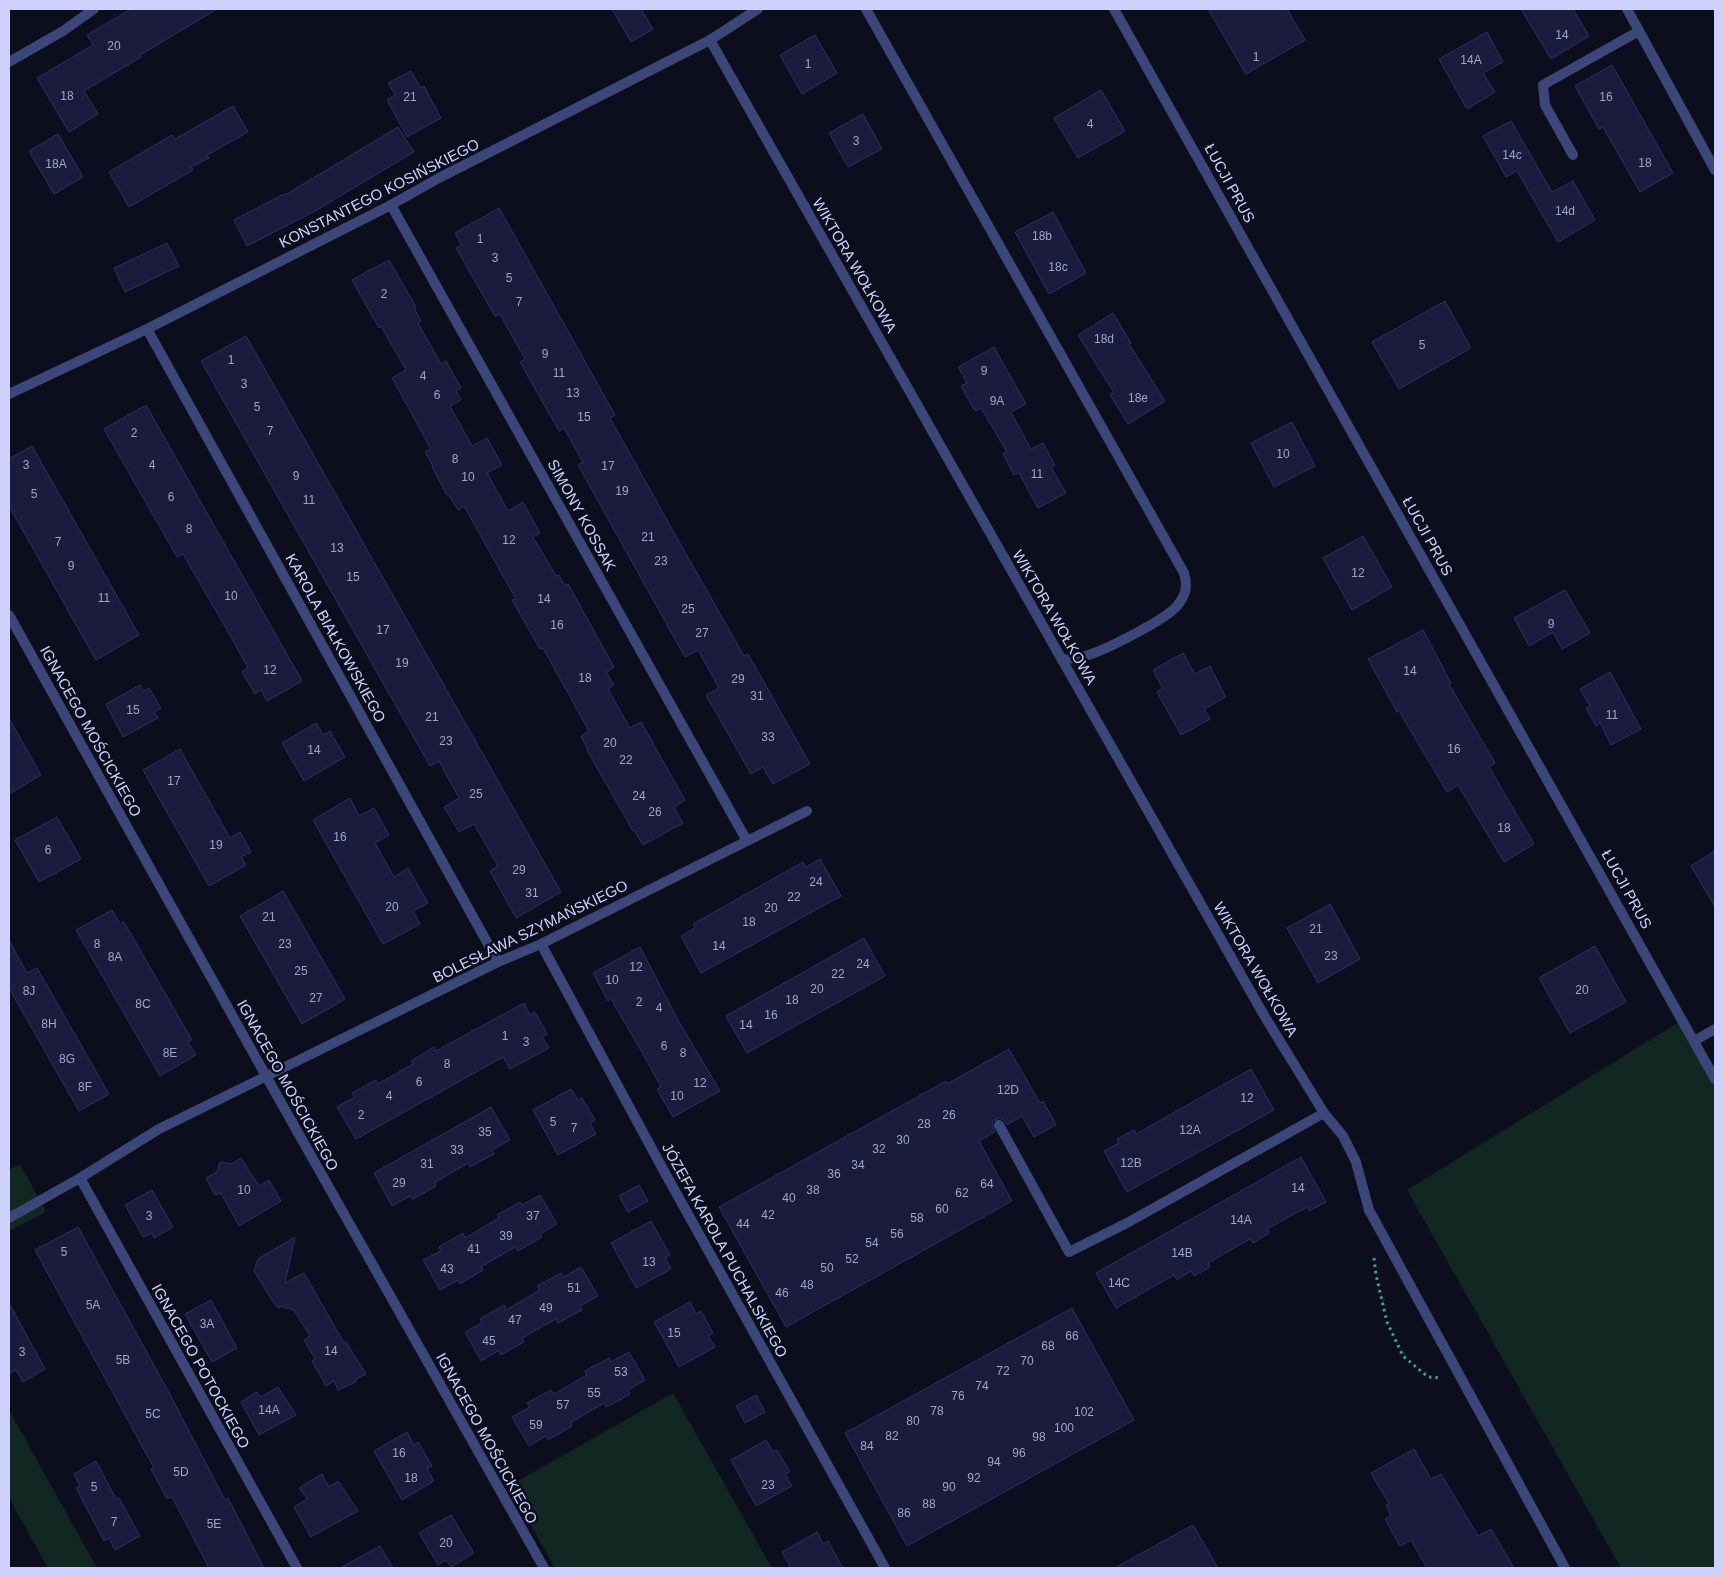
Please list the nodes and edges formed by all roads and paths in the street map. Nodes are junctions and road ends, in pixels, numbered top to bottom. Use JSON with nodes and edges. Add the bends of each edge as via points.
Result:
{"nodes":[{"id":1,"x":94,"y":9,"type":"edge"},
{"id":2,"x":758,"y":9,"type":"edge"},
{"id":3,"x":866,"y":9,"type":"edge"},
{"id":4,"x":1114,"y":9,"type":"edge"},
{"id":5,"x":1627,"y":9,"type":"edge"},
{"id":6,"x":1640,"y":31,"type":"junction"},
{"id":7,"x":710,"y":40,"type":"junction"},
{"id":8,"x":9,"y":62,"type":"edge"},
{"id":9,"x":1573,"y":154,"type":"dead end"},
{"id":10,"x":1715,"y":170,"type":"edge"},
{"id":11,"x":391,"y":205,"type":"junction"},
{"id":12,"x":147,"y":329,"type":"junction"},
{"id":13,"x":9,"y":394,"type":"edge"},
{"id":14,"x":9,"y":615,"type":"edge"},
{"id":15,"x":1062,"y":660,"type":"junction"},
{"id":16,"x":807,"y":811,"type":"dead end"},
{"id":17,"x":747,"y":841,"type":"junction"},
{"id":18,"x":542,"y":944,"type":"junction"},
{"id":19,"x":498,"y":962,"type":"junction"},
{"id":20,"x":1715,"y":1029,"type":"edge"},
{"id":21,"x":1694,"y":1041,"type":"junction"},
{"id":22,"x":266,"y":1076,"type":"junction"},
{"id":23,"x":1715,"y":1079,"type":"edge"},
{"id":24,"x":1324,"y":1113,"type":"junction"},
{"id":25,"x":999,"y":1125,"type":"dead end"},
{"id":26,"x":80,"y":1178,"type":"junction"},
{"id":27,"x":9,"y":1218,"type":"edge"},
{"id":28,"x":1374,"y":1257,"type":"dead end"},
{"id":29,"x":1462,"y":1380,"type":"junction"},
{"id":30,"x":297,"y":1568,"type":"edge"},
{"id":31,"x":544,"y":1568,"type":"edge"},
{"id":32,"x":885,"y":1568,"type":"edge"},
{"id":33,"x":1565,"y":1568,"type":"edge"}],
"edges":[{"from":1,"to":8,"type":"street"},
{"from":2,"to":7,"type":"street","name":"KONSTANTEGO KOSIŃSKIEGO"},
{"from":3,"to":15,"type":"street","via":[[1186,578],[1184,594],[1177,606],[1164,617],[1104,650]]},
{"from":4,"to":21,"type":"street","name":"ŁUCJI PRUS"},
{"from":5,"to":6,"type":"street"},
{"from":6,"to":9,"type":"street","via":[[1543,85],[1545,105]]},
{"from":6,"to":10,"type":"street"},
{"from":7,"to":11,"type":"street","name":"KONSTANTEGO KOSIŃSKIEGO"},
{"from":7,"to":15,"type":"street","name":"WIKTORA WOŁKOWA"},
{"from":11,"to":12,"type":"street","name":"KONSTANTEGO KOSIŃSKIEGO"},
{"from":11,"to":17,"type":"street","name":"SIMONY KOSSAK"},
{"from":12,"to":13,"type":"street","name":"KONSTANTEGO KOSIŃSKIEGO"},
{"from":12,"to":19,"type":"street","name":"KAROLA BIAŁKOWSKIEGO"},
{"from":14,"to":22,"type":"street","name":"IGNACEGO MOŚCICKIEGO"},
{"from":15,"to":24,"type":"street","name":"WIKTORA WOŁKOWA","via":[[1265,1017]]},
{"from":16,"to":17,"type":"street","name":"BOLESŁAWA SZYMAŃSKIEGO"},
{"from":17,"to":18,"type":"street","name":"BOLESŁAWA SZYMAŃSKIEGO"},
{"from":18,"to":19,"type":"street","name":"BOLESŁAWA SZYMAŃSKIEGO"},
{"from":18,"to":32,"type":"street","name":"JÓZEFA KAROLA PUCHALSKIEGO"},
{"from":19,"to":22,"type":"street","name":"BOLESŁAWA SZYMAŃSKIEGO"},
{"from":20,"to":21,"type":"street"},
{"from":21,"to":23,"type":"street","name":"ŁUCJI PRUS"},
{"from":22,"to":26,"type":"street","via":[[159,1130]]},
{"from":22,"to":31,"type":"street","name":"IGNACEGO MOŚCICKIEGO"},
{"from":24,"to":25,"type":"street","via":[[1069,1252]]},
{"from":24,"to":29,"type":"street","name":"WIKTORA WOŁKOWA","via":[[1343,1136],[1356,1162],[1368,1210]]},
{"from":26,"to":27,"type":"street"},
{"from":26,"to":30,"type":"street","name":"IGNACEGO POTOCKIEGO"},
{"from":28,"to":29,"type":"path","via":[[1387,1322],[1403,1356],[1428,1377]]},
{"from":29,"to":33,"type":"street","name":"WIKTORA WOŁKOWA"}]}
